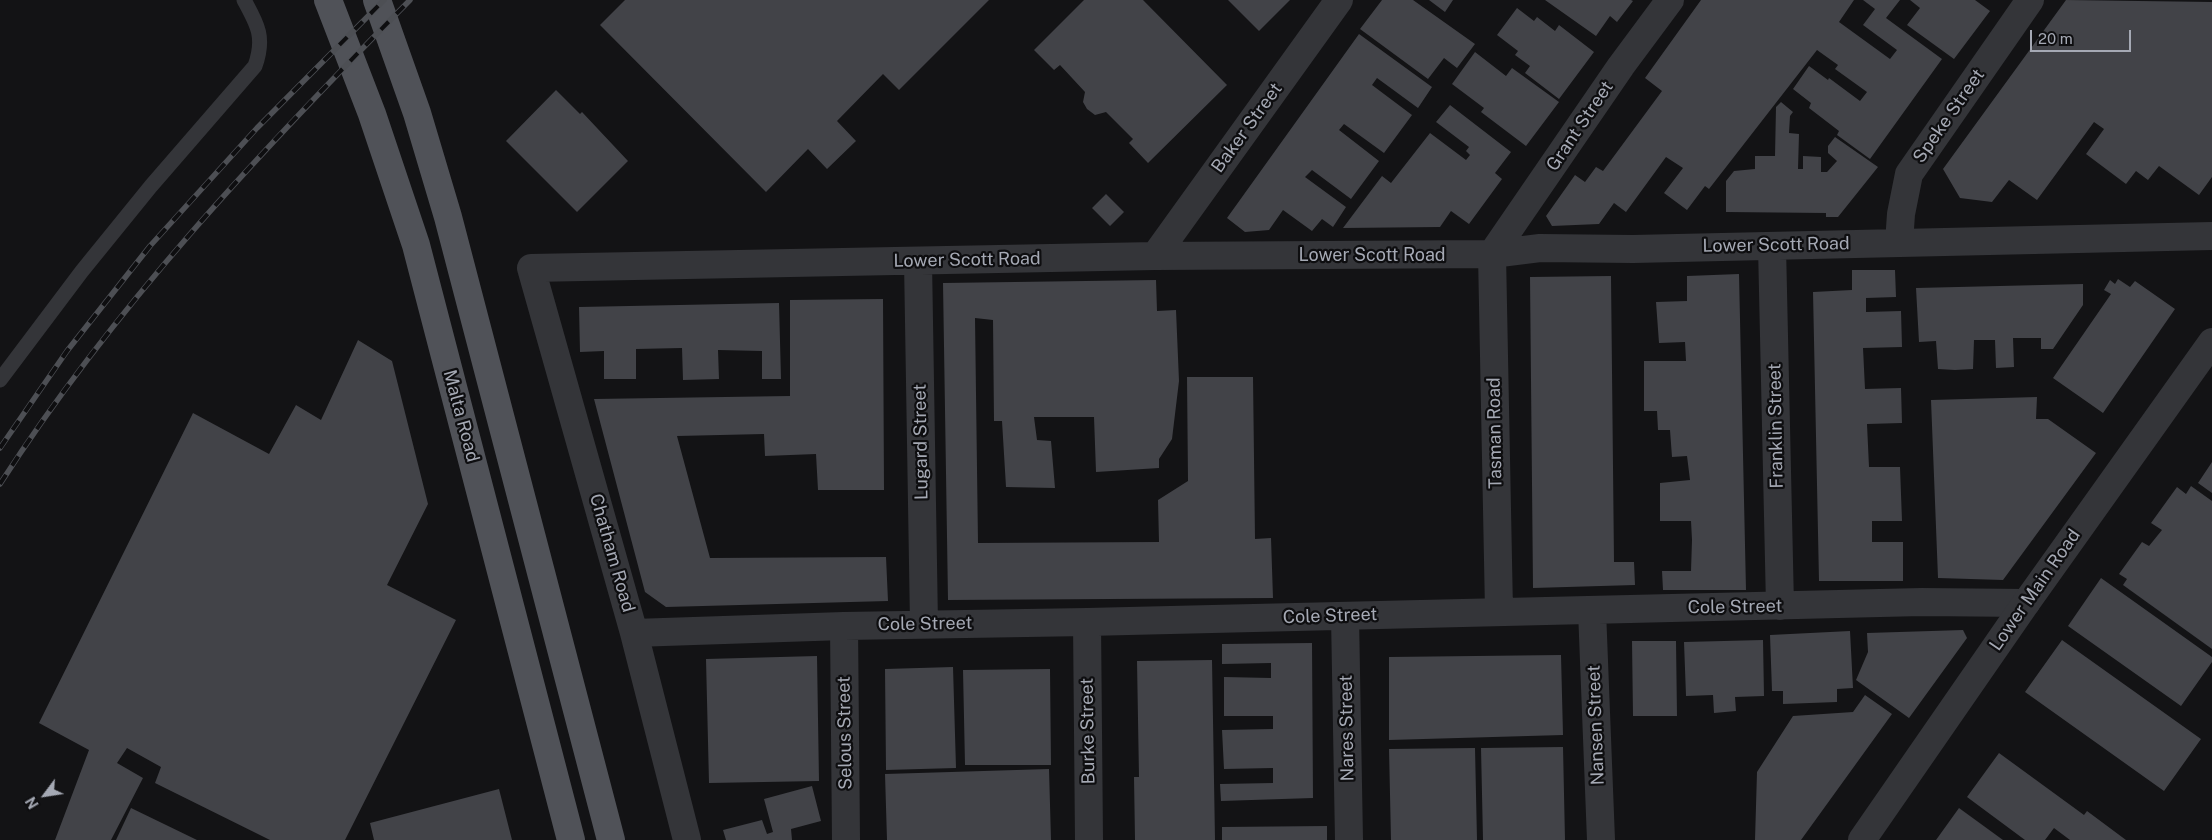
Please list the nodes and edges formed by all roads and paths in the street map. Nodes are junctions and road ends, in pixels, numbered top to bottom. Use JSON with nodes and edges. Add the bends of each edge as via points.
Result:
{"nodes":[{"id":1,"x":244,"y":0,"type":"edge"},
{"id":2,"x":328,"y":0,"type":"edge"},
{"id":3,"x":377,"y":0,"type":"edge"},
{"id":4,"x":1338,"y":0,"type":"edge"},
{"id":5,"x":1670,"y":0,"type":"edge"},
{"id":6,"x":2020,"y":4,"type":"edge"},
{"id":7,"x":2212,"y":236,"type":"edge"},
{"id":8,"x":1899,"y":243,"type":"junction"},
{"id":9,"x":1772,"y":246,"type":"junction"},
{"id":10,"x":1492,"y":254,"type":"junction"},
{"id":11,"x":1156,"y":256,"type":"junction"},
{"id":12,"x":918,"y":261,"type":"junction"},
{"id":13,"x":531,"y":268,"type":"joint"},
{"id":14,"x":2212,"y":342,"type":"edge"},
{"id":15,"x":0,"y":380,"type":"edge"},
{"id":16,"x":2026,"y":603,"type":"junction"},
{"id":17,"x":1780,"y":606,"type":"junction"},
{"id":18,"x":1592,"y":610,"type":"junction"},
{"id":19,"x":1499,"y":611,"type":"junction"},
{"id":20,"x":1345,"y":616,"type":"junction"},
{"id":21,"x":1087,"y":622,"type":"junction"},
{"id":22,"x":924,"y":624,"type":"junction"},
{"id":23,"x":844,"y":626,"type":"junction"},
{"id":24,"x":634,"y":633,"type":"junction"},
{"id":25,"x":571,"y":840,"type":"edge"},
{"id":26,"x":611,"y":840,"type":"edge"},
{"id":27,"x":687,"y":840,"type":"edge"},
{"id":28,"x":846,"y":840,"type":"edge"},
{"id":29,"x":1089,"y":840,"type":"edge"},
{"id":30,"x":1349,"y":840,"type":"edge"},
{"id":31,"x":1601,"y":840,"type":"edge"},
{"id":32,"x":1862,"y":840,"type":"edge"}],
"edges":[{"from":1,"to":15,"type":"lane","via":[[260,33],[255,66],[151,186]]},
{"from":2,"to":25,"type":"main road","name":"Malta Road","via":[[372,114],[416,245]]},
{"from":3,"to":26,"type":"main road","via":[[417,113],[448,217]]},
{"from":4,"to":11,"type":"street","name":"Baker Street"},
{"from":5,"to":10,"type":"street","name":"Grant Street"},
{"from":6,"to":8,"type":"street","name":"Speke Street","via":[[1909,174]]},
{"from":7,"to":8,"type":"street","name":"Lower Scott Road"},
{"from":8,"to":9,"type":"street","name":"Lower Scott Road"},
{"from":9,"to":10,"type":"street","name":"Lower Scott Road","via":[[1540,248]]},
{"from":9,"to":17,"type":"street","name":"Franklin Street"},
{"from":10,"to":11,"type":"street","name":"Lower Scott Road"},
{"from":10,"to":19,"type":"street","name":"Tasman Road"},
{"from":11,"to":12,"type":"street","name":"Lower Scott Road"},
{"from":12,"to":13,"type":"street","name":"Lower Scott Road"},
{"from":12,"to":22,"type":"street","name":"Lugard Street"},
{"from":13,"to":24,"type":"street","name":"Chatham Road"},
{"from":14,"to":16,"type":"street","name":"Lower Main Road"},
{"from":16,"to":17,"type":"street","name":"Cole Street"},
{"from":16,"to":32,"type":"street","name":"Lower Main Road"},
{"from":17,"to":18,"type":"street","name":"Cole Street"},
{"from":18,"to":19,"type":"street","name":"Cole Street"},
{"from":18,"to":31,"type":"street","name":"Nansen Street"},
{"from":19,"to":20,"type":"street","name":"Cole Street"},
{"from":20,"to":21,"type":"street","name":"Cole Street"},
{"from":20,"to":30,"type":"street","name":"Nares Street"},
{"from":21,"to":22,"type":"street","name":"Cole Street"},
{"from":21,"to":29,"type":"street","name":"Burke Street"},
{"from":22,"to":23,"type":"street","name":"Cole Street"},
{"from":23,"to":24,"type":"street","name":"Cole Street"},
{"from":23,"to":28,"type":"street","name":"Selous Street"},
{"from":24,"to":27,"type":"street","name":"Chatham Road"}]}
